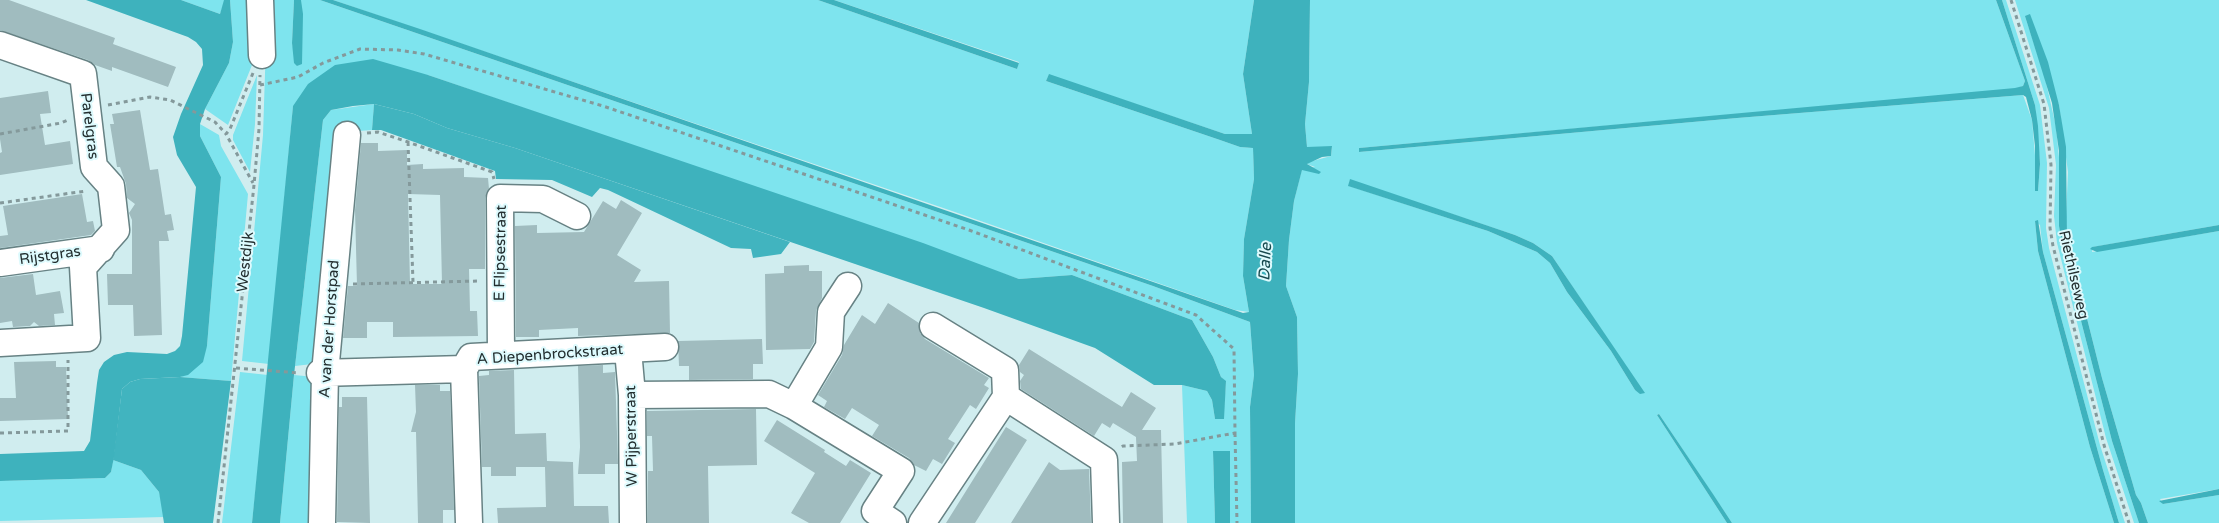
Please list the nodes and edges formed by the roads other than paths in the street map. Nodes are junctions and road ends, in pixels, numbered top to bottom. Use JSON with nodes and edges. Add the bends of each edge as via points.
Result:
{"nodes":[{"id":1,"x":260,"y":0,"type":"edge"},
{"id":2,"x":0,"y":45,"type":"edge"},
{"id":3,"x":262,"y":54,"type":"road end"},
{"id":4,"x":347,"y":135,"type":"road end"},
{"id":5,"x":577,"y":216,"type":"dead end"},
{"id":6,"x":100,"y":249,"type":"junction"},
{"id":7,"x":0,"y":263,"type":"edge"},
{"id":8,"x":848,"y":286,"type":"dead end"},
{"id":9,"x":933,"y":326,"type":"dead end"},
{"id":10,"x":0,"y":343,"type":"edge"},
{"id":11,"x":665,"y":347,"type":"dead end"},
{"id":12,"x":628,"y":350,"type":"junction"},
{"id":13,"x":501,"y":355,"type":"junction"},
{"id":14,"x":464,"y":369,"type":"junction"},
{"id":15,"x":315,"y":373,"type":"junction"},
{"id":16,"x":632,"y":395,"type":"junction"},
{"id":17,"x":1006,"y":397,"type":"junction"},
{"id":18,"x":794,"y":406,"type":"junction"},
{"id":19,"x":876,"y":519,"type":"edge"},
{"id":20,"x":322,"y":523,"type":"edge"},
{"id":21,"x":468,"y":523,"type":"edge"},
{"id":22,"x":633,"y":523,"type":"edge"},
{"id":23,"x":922,"y":523,"type":"edge"},
{"id":24,"x":1106,"y":523,"type":"edge"}],
"edges":[{"from":1,"to":3,"type":"street"},
{"from":2,"to":6,"type":"street","name":"Parelgras","via":[[83,74],[94,167],[111,188],[116,230]]},
{"from":4,"to":15,"type":"street","name":"A van der Horstpad","via":[[333,284]]},
{"from":5,"to":13,"type":"street","name":"E Flipsestraat","via":[[543,199],[500,198]]},
{"from":6,"to":7,"type":"street","name":"Rijstgras"},
{"from":6,"to":10,"type":"street","via":[[83,267],[87,338]]},
{"from":8,"to":18,"type":"street","via":[[831,312],[829,347]]},
{"from":9,"to":17,"type":"street","via":[[1005,370]]},
{"from":11,"to":12,"type":"street","name":"A Diepenbrockstraat"},
{"from":12,"to":13,"type":"street","name":"A Diepenbrockstraat"},
{"from":12,"to":16,"type":"street","name":"W Pijperstraat"},
{"from":13,"to":14,"type":"street","name":"A Diepenbrockstraat","via":[[471,357]]},
{"from":14,"to":15,"type":"street","name":"A Diepenbrockstraat"},
{"from":14,"to":21,"type":"street"},
{"from":15,"to":20,"type":"street","name":"A van der Horstpad"},
{"from":16,"to":18,"type":"street","via":[[769,394]]},
{"from":16,"to":22,"type":"street","name":"W Pijperstraat"},
{"from":17,"to":23,"type":"street"},
{"from":17,"to":24,"type":"street","via":[[1104,460]]},
{"from":18,"to":19,"type":"street","via":[[901,471]]}]}
